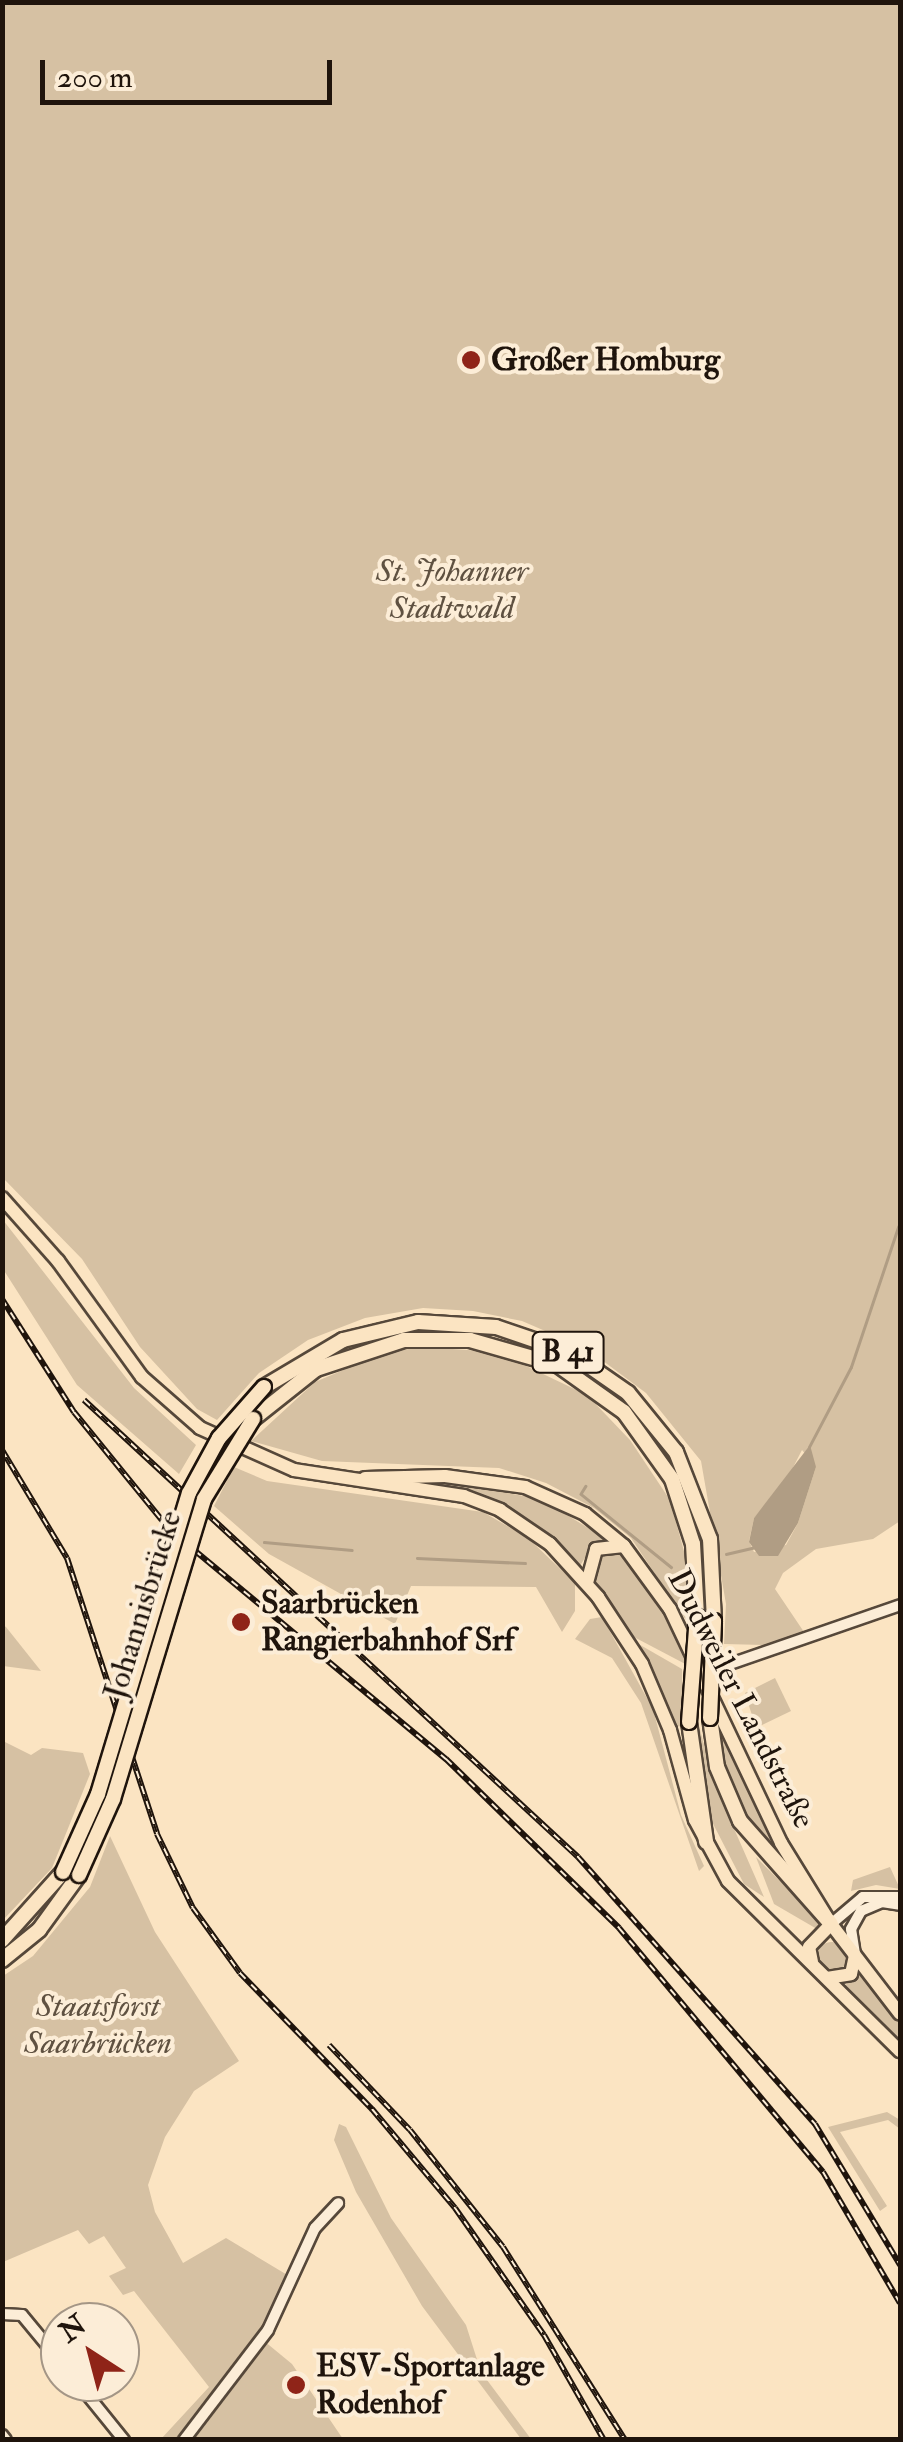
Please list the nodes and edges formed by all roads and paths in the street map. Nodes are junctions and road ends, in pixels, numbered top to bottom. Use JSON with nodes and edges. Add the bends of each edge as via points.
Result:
{"nodes":[{"id":1,"x":2,"y":1198,"type":"edge"},
{"id":2,"x":357,"y":1479,"type":"junction"},
{"id":3,"x":624,"y":1546,"type":"junction"},
{"id":4,"x":587,"y":1583,"type":"junction"},
{"id":5,"x":900,"y":1605,"type":"edge"},
{"id":6,"x":701,"y":1674,"type":"junction"},
{"id":7,"x":706,"y":1842,"type":"junction"},
{"id":8,"x":900,"y":1897,"type":"edge"},
{"id":9,"x":900,"y":1906,"type":"edge"},
{"id":10,"x":831,"y":1924,"type":"junction"},
{"id":11,"x":2,"y":1940,"type":"edge"},
{"id":12,"x":855,"y":1955,"type":"junction"},
{"id":13,"x":2,"y":1960,"type":"edge"},
{"id":14,"x":819,"y":1972,"type":"junction"},
{"id":15,"x":900,"y":2014,"type":"edge"},
{"id":16,"x":900,"y":2051,"type":"edge"},
{"id":17,"x":338,"y":2203,"type":"dead end"},
{"id":18,"x":2,"y":2314,"type":"edge"},
{"id":19,"x":40,"y":2337,"type":"edge"},
{"id":20,"x":94,"y":2402,"type":"edge"},
{"id":21,"x":124,"y":2440,"type":"edge"},
{"id":22,"x":184,"y":2440,"type":"edge"}],
"edges":[{"from":1,"to":2,"type":"main road","name":"Dudweiler Landstraße","via":[[58,1261],[142,1377],[179,1412],[258,1458]]},
{"from":2,"to":3,"type":"main road","name":"Dudweiler Landstraße","via":[[407,1475],[507,1483],[562,1502]]},
{"from":2,"to":4,"type":"main road","name":"Dudweiler Landstraße","via":[[464,1496],[500,1510],[550,1544]]},
{"from":3,"to":4,"type":"main road","via":[[596,1549]]},
{"from":3,"to":6,"type":"main road","name":"Dudweiler Landstraße","via":[[670,1609]]},
{"from":4,"to":7,"type":"main road","name":"Dudweiler Landstraße","via":[[651,1683]]},
{"from":5,"to":6,"type":"street"},
{"from":6,"to":10,"type":"main road","name":"Dudweiler Landstraße","via":[[770,1824]]},
{"from":7,"to":13,"type":"highway","name":"Johannisbrücke","number":"B 41","bridge":true,"via":[[690,1722],[697,1616],[692,1544],[672,1479],[624,1412],[583,1379],[513,1349],[429,1338],[355,1352],[302,1378],[246,1427],[204,1499],[113,1799],[80,1876],[38,1930]]},
{"from":7,"to":14,"type":"main road","name":"Dudweiler Landstraße","via":[[742,1898]]},
{"from":8,"to":10,"type":"street","via":[[863,1897]]},
{"from":9,"to":12,"type":"street","via":[[882,1902],[861,1911],[852,1929]]},
{"from":10,"to":11,"type":"highway","name":"Johannisbrücke","number":"B 41","bridge":true,"via":[[740,1821],[717,1767],[710,1718],[710,1539],[689,1476],[648,1414],[569,1352],[496,1326],[418,1322],[343,1340],[264,1387],[219,1438],[189,1493],[98,1794],[63,1872]]},
{"from":10,"to":12,"type":"main road","name":"Dudweiler Landstraße"},
{"from":10,"to":14,"type":"main road","via":[[809,1948]]},
{"from":12,"to":14,"type":"main road","via":[[845,1980]]},
{"from":12,"to":15,"type":"main road","name":"Dudweiler Landstraße"},
{"from":14,"to":16,"type":"main road","name":"Dudweiler Landstraße"},
{"from":17,"to":22,"type":"street","via":[[315,2228],[268,2330]]},
{"from":18,"to":19,"type":"street","via":[[22,2316]]},
{"from":20,"to":21,"type":"street"}]}
